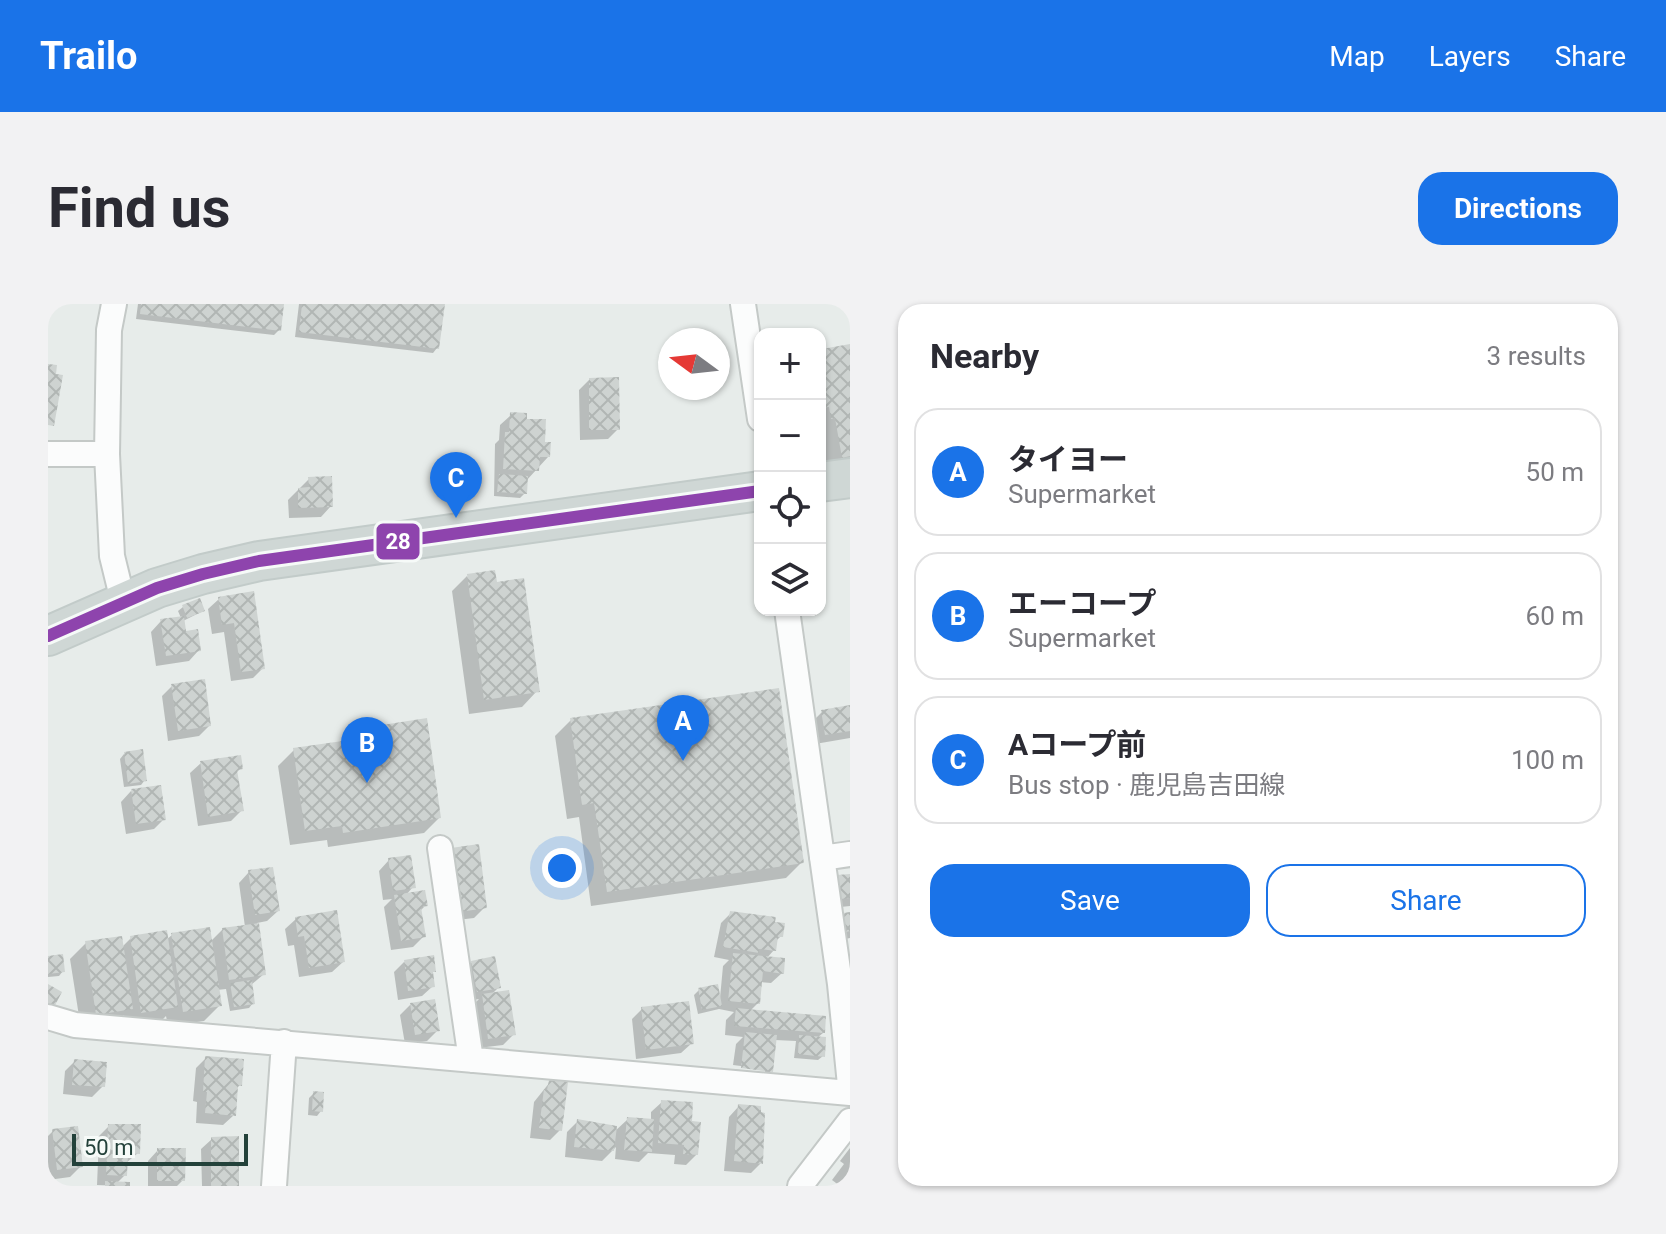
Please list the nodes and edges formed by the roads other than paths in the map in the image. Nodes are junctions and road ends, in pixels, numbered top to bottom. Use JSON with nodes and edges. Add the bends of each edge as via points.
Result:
{"nodes":[{"id":1,"x":114,"y":304,"type":"edge"},
{"id":2,"x":743,"y":304,"type":"edge"},
{"id":3,"x":757,"y":400,"type":"edge"},
{"id":4,"x":48,"y":454,"type":"edge"},
{"id":5,"x":107,"y":454,"type":"junction"},
{"id":6,"x":850,"y":478,"type":"edge"},
{"id":7,"x":826,"y":481,"type":"edge"},
{"id":8,"x":754,"y":492,"type":"edge"},
{"id":9,"x":123,"y":601,"type":"junction"},
{"id":10,"x":788,"y":616,"type":"edge"},
{"id":11,"x":48,"y":636,"type":"edge"},
{"id":12,"x":440,"y":848,"type":"dead end"},
{"id":13,"x":850,"y":854,"type":"edge"},
{"id":14,"x":822,"y":858,"type":"junction"},
{"id":15,"x":845,"y":983,"type":"edge"},
{"id":16,"x":48,"y":1017,"type":"edge"},
{"id":17,"x":284,"y":1042,"type":"junction"},
{"id":18,"x":471,"y":1060,"type":"junction"},
{"id":19,"x":850,"y":1085,"type":"edge"},
{"id":20,"x":850,"y":1093,"type":"edge"},
{"id":21,"x":850,"y":1121,"type":"edge"},
{"id":22,"x":806,"y":1184,"type":"edge"},
{"id":23,"x":274,"y":1186,"type":"edge"}],
"edges":[{"from":1,"to":5,"type":"street"},
{"from":2,"to":3,"type":"street"},
{"from":4,"to":5,"type":"street"},
{"from":5,"to":9,"type":"street","via":[[112,556]]},
{"from":6,"to":7,"type":"main road"},
{"from":8,"to":9,"type":"main road","via":[[259,561]]},
{"from":9,"to":11,"type":"main road"},
{"from":10,"to":14,"type":"street"},
{"from":12,"to":18,"type":"street"},
{"from":13,"to":14,"type":"street"},
{"from":14,"to":15,"type":"street"},
{"from":15,"to":19,"type":"street"},
{"from":16,"to":17,"type":"street","via":[[75,1025]]},
{"from":17,"to":18,"type":"street"},
{"from":17,"to":23,"type":"street"},
{"from":18,"to":20,"type":"street"},
{"from":21,"to":22,"type":"street"}]}
